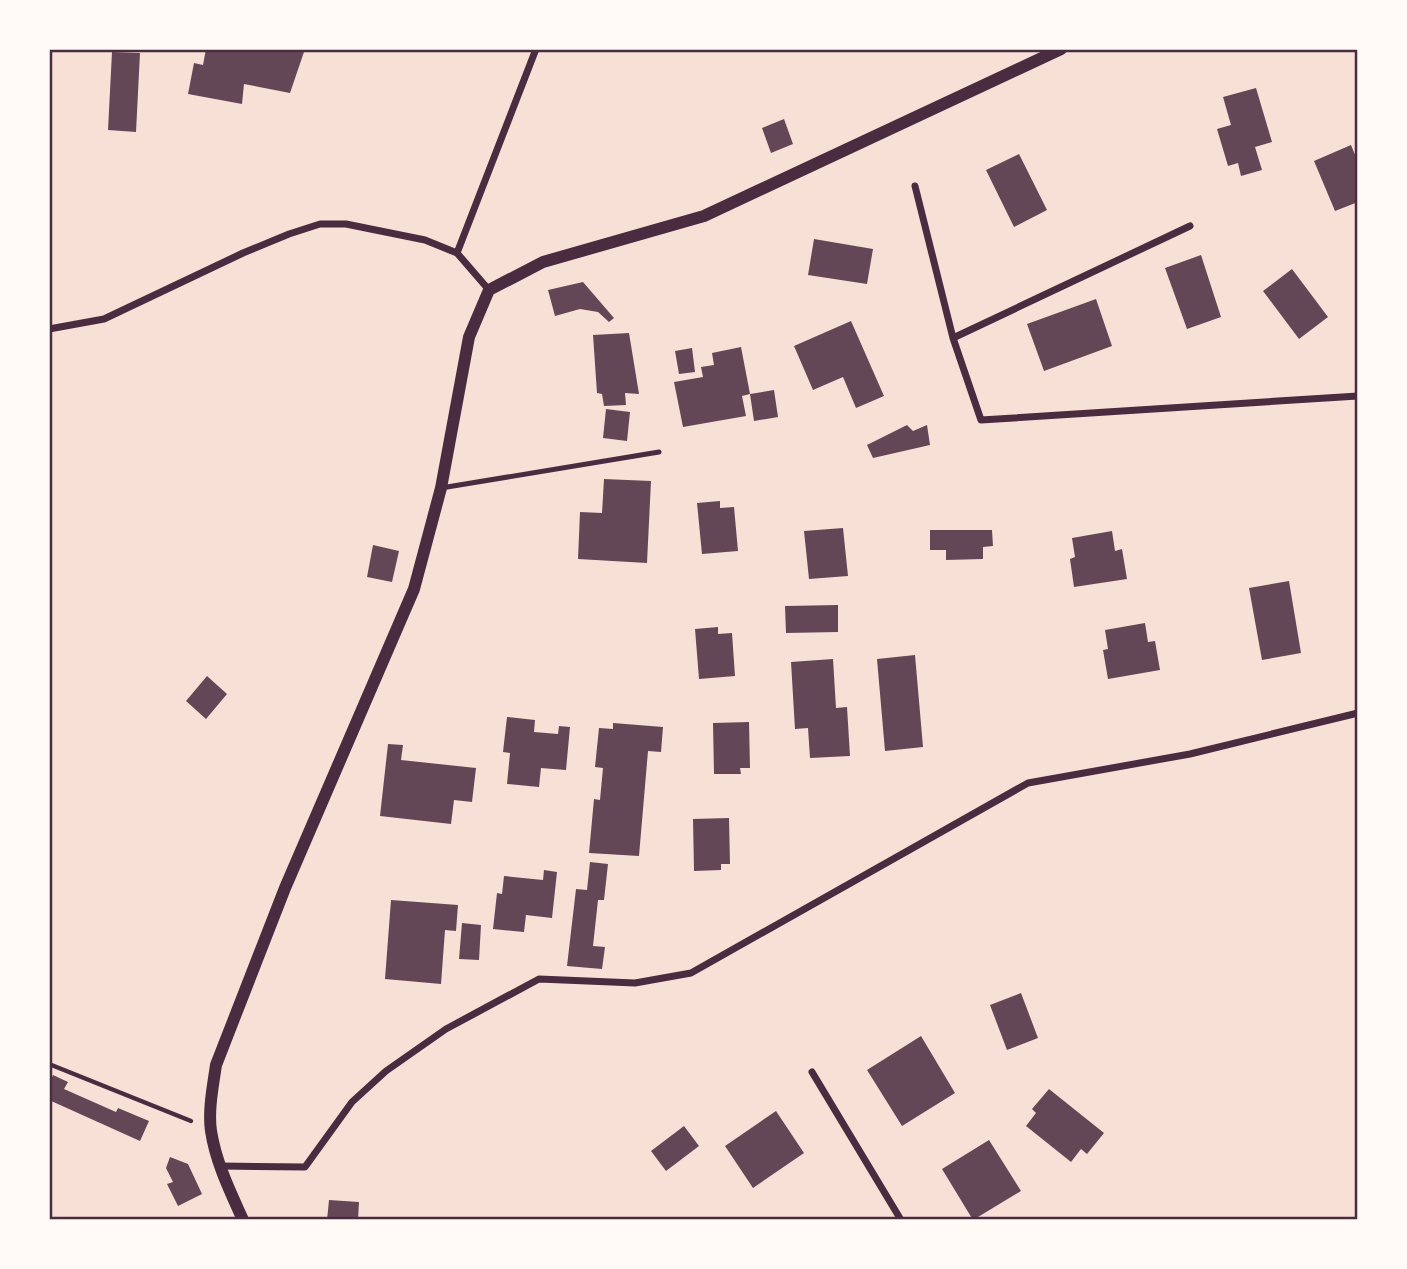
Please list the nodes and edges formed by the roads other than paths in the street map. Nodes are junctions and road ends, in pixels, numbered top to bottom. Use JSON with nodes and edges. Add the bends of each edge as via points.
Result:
{"nodes":[{"id":1,"x":536,"y":49,"type":"edge"},
{"id":2,"x":1061,"y":49,"type":"edge"},
{"id":3,"x":915,"y":186,"type":"dead end"},
{"id":4,"x":1190,"y":226,"type":"dead end"},
{"id":5,"x":457,"y":253,"type":"junction"},
{"id":6,"x":489,"y":290,"type":"junction"},
{"id":7,"x":49,"y":329,"type":"edge"},
{"id":8,"x":953,"y":338,"type":"junction"},
{"id":9,"x":1358,"y":395,"type":"edge"},
{"id":10,"x":659,"y":452,"type":"dead end"},
{"id":11,"x":441,"y":488,"type":"junction"},
{"id":12,"x":1358,"y":713,"type":"edge"},
{"id":13,"x":812,"y":1072,"type":"dead end"},
{"id":14,"x":219,"y":1166,"type":"junction"},
{"id":15,"x":243,"y":1220,"type":"edge"},
{"id":16,"x":901,"y":1220,"type":"edge"}],
"edges":[{"from":1,"to":5,"type":"street"},
{"from":2,"to":6,"type":"street","via":[[704,216],[543,262]]},
{"from":3,"to":8,"type":"street"},
{"from":4,"to":8,"type":"street"},
{"from":5,"to":6,"type":"street"},
{"from":5,"to":7,"type":"street","via":[[425,240],[346,224],[320,225],[243,253],[104,319]]},
{"from":6,"to":11,"type":"street","via":[[469,337]]},
{"from":8,"to":9,"type":"street","via":[[981,420]]},
{"from":10,"to":11,"type":"lane"},
{"from":11,"to":14,"type":"street","via":[[414,589],[285,888],[216,1065],[211,1130]]},
{"from":12,"to":14,"type":"street","via":[[1190,754],[1028,783],[691,973],[635,983],[539,979],[527,985],[446,1029],[386,1071],[352,1102],[305,1167]]},
{"from":13,"to":16,"type":"street"},
{"from":14,"to":15,"type":"street"}]}
